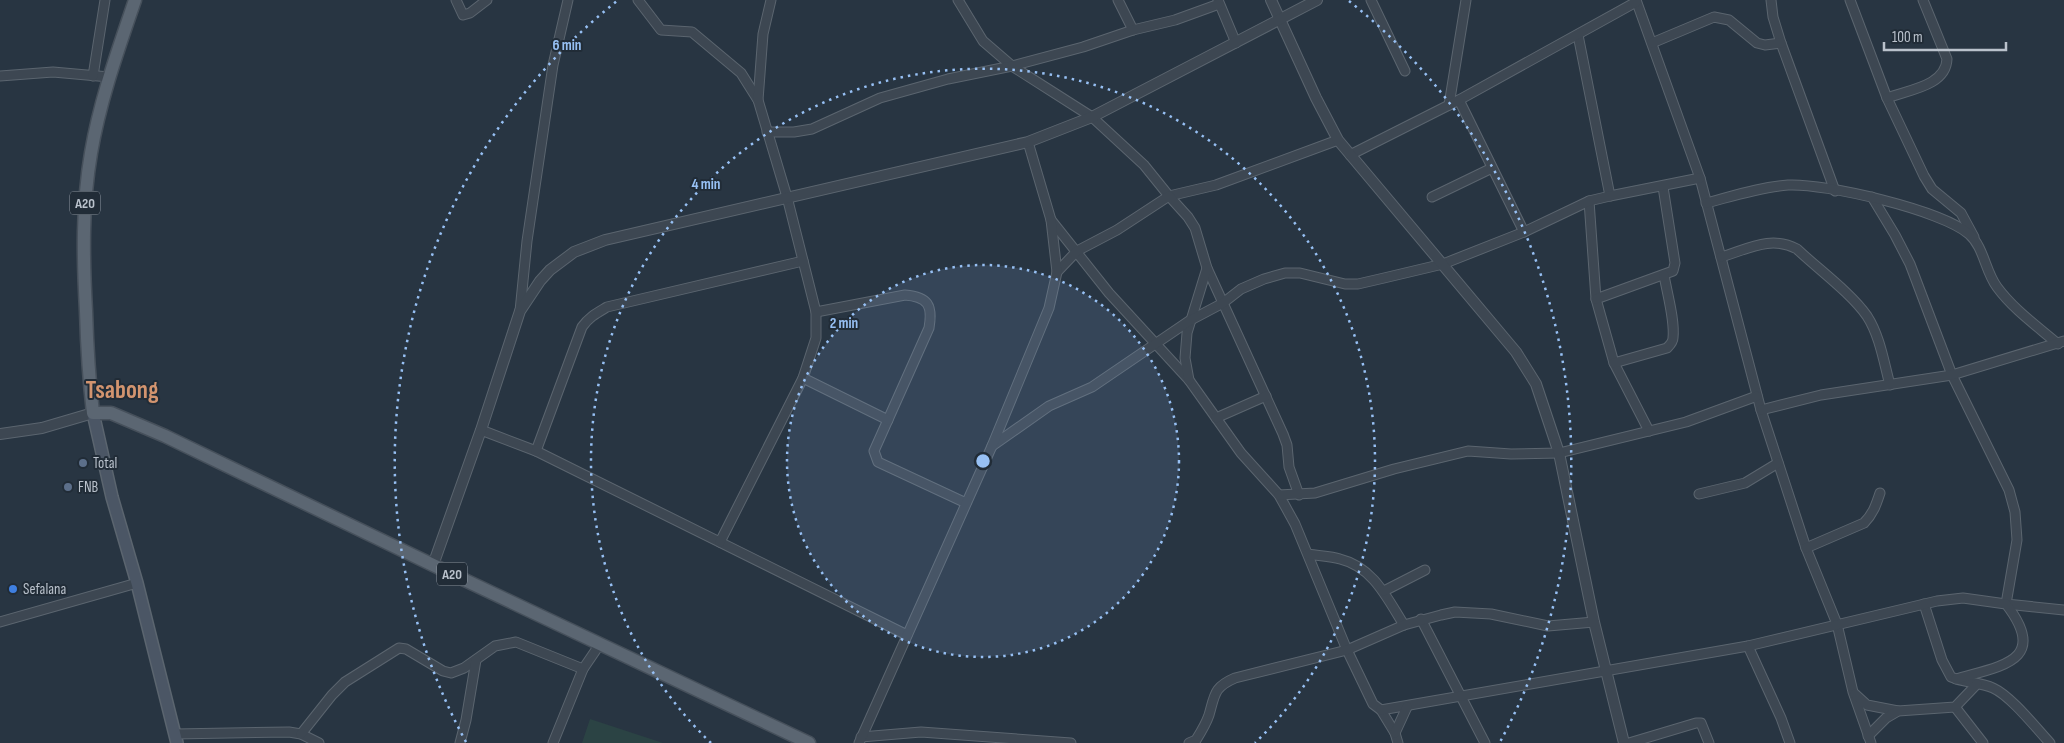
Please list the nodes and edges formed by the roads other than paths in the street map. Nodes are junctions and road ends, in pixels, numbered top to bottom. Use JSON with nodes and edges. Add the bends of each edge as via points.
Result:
{"nodes":[{"id":1,"x":105,"y":0,"type":"edge"},
{"id":2,"x":135,"y":0,"type":"edge"},
{"id":3,"x":456,"y":0,"type":"edge"},
{"id":4,"x":486,"y":0,"type":"edge"},
{"id":5,"x":568,"y":0,"type":"edge"},
{"id":6,"x":638,"y":0,"type":"edge"},
{"id":7,"x":771,"y":0,"type":"edge"},
{"id":8,"x":958,"y":0,"type":"edge"},
{"id":9,"x":1118,"y":0,"type":"edge"},
{"id":10,"x":1271,"y":0,"type":"edge"},
{"id":11,"x":1317,"y":0,"type":"edge"},
{"id":12,"x":1371,"y":0,"type":"edge"},
{"id":13,"x":1466,"y":0,"type":"edge"},
{"id":14,"x":1771,"y":0,"type":"edge"},
{"id":15,"x":1850,"y":0,"type":"edge"},
{"id":16,"x":1923,"y":0,"type":"edge"},
{"id":17,"x":1636,"y":1,"type":"edge"},
{"id":18,"x":1218,"y":2,"type":"edge"},
{"id":19,"x":1280,"y":20,"type":"junction"},
{"id":20,"x":1133,"y":30,"type":"junction"},
{"id":21,"x":1578,"y":35,"type":"junction"},
{"id":22,"x":1652,"y":42,"type":"junction"},
{"id":23,"x":1236,"y":43,"type":"junction"},
{"id":24,"x":1781,"y":43,"type":"junction"},
{"id":25,"x":1012,"y":66,"type":"junction"},
{"id":26,"x":1405,"y":70,"type":"dead end"},
{"id":27,"x":0,"y":76,"type":"edge"},
{"id":28,"x":93,"y":76,"type":"junction"},
{"id":29,"x":109,"y":77,"type":"junction"},
{"id":30,"x":1887,"y":98,"type":"junction"},
{"id":31,"x":758,"y":100,"type":"junction"},
{"id":32,"x":1459,"y":100,"type":"junction"},
{"id":33,"x":1449,"y":105,"type":"junction"},
{"id":34,"x":1092,"y":118,"type":"junction"},
{"id":35,"x":767,"y":132,"type":"junction"},
{"id":36,"x":1338,"y":140,"type":"junction"},
{"id":37,"x":1028,"y":142,"type":"junction"},
{"id":38,"x":1350,"y":155,"type":"junction"},
{"id":39,"x":1492,"y":168,"type":"junction"},
{"id":40,"x":1700,"y":178,"type":"junction"},
{"id":41,"x":1663,"y":187,"type":"junction"},
{"id":42,"x":1835,"y":191,"type":"junction"},
{"id":43,"x":1169,"y":196,"type":"junction"},
{"id":44,"x":1610,"y":196,"type":"junction"},
{"id":45,"x":787,"y":197,"type":"junction"},
{"id":46,"x":1432,"y":197,"type":"dead end"},
{"id":47,"x":1872,"y":197,"type":"junction"},
{"id":48,"x":1589,"y":202,"type":"junction"},
{"id":49,"x":1706,"y":202,"type":"junction"},
{"id":50,"x":1051,"y":220,"type":"junction"},
{"id":51,"x":1524,"y":232,"type":"junction"},
{"id":52,"x":1976,"y":242,"type":"junction"},
{"id":53,"x":1077,"y":251,"type":"junction"},
{"id":54,"x":1721,"y":257,"type":"junction"},
{"id":55,"x":803,"y":261,"type":"junction"},
{"id":56,"x":1443,"y":264,"type":"junction"},
{"id":57,"x":1207,"y":268,"type":"junction"},
{"id":58,"x":1057,"y":272,"type":"junction"},
{"id":59,"x":1664,"y":275,"type":"junction"},
{"id":60,"x":1596,"y":299,"type":"junction"},
{"id":61,"x":1223,"y":303,"type":"junction"},
{"id":62,"x":520,"y":311,"type":"junction"},
{"id":63,"x":816,"y":312,"type":"junction"},
{"id":64,"x":1189,"y":321,"type":"junction"},
{"id":65,"x":2061,"y":342,"type":"edge"},
{"id":66,"x":1154,"y":343,"type":"junction"},
{"id":67,"x":1614,"y":363,"type":"junction"},
{"id":68,"x":1952,"y":375,"type":"junction"},
{"id":69,"x":803,"y":378,"type":"junction"},
{"id":70,"x":1189,"y":380,"type":"junction"},
{"id":71,"x":1890,"y":385,"type":"junction"},
{"id":72,"x":1266,"y":396,"type":"junction"},
{"id":73,"x":1757,"y":396,"type":"junction"},
{"id":74,"x":1761,"y":410,"type":"junction"},
{"id":75,"x":93,"y":413,"type":"junction"},
{"id":76,"x":1216,"y":418,"type":"junction"},
{"id":77,"x":888,"y":420,"type":"junction"},
{"id":78,"x":482,"y":430,"type":"junction"},
{"id":79,"x":1649,"y":431,"type":"junction"},
{"id":80,"x":0,"y":434,"type":"edge"},
{"id":81,"x":992,"y":446,"type":"junction"},
{"id":82,"x":536,"y":451,"type":"junction"},
{"id":83,"x":1559,"y":453,"type":"junction"},
{"id":84,"x":1778,"y":463,"type":"junction"},
{"id":85,"x":1880,"y":493,"type":"dead end"},
{"id":86,"x":1699,"y":494,"type":"dead end"},
{"id":87,"x":1279,"y":495,"type":"junction"},
{"id":88,"x":1299,"y":495,"type":"junction"},
{"id":89,"x":966,"y":502,"type":"junction"},
{"id":90,"x":720,"y":542,"type":"junction"},
{"id":91,"x":1806,"y":548,"type":"junction"},
{"id":92,"x":1308,"y":554,"type":"junction"},
{"id":93,"x":433,"y":565,"type":"junction"},
{"id":94,"x":1425,"y":570,"type":"dead end"},
{"id":95,"x":137,"y":583,"type":"junction"},
{"id":96,"x":1384,"y":591,"type":"junction"},
{"id":97,"x":1924,"y":604,"type":"junction"},
{"id":98,"x":2006,"y":604,"type":"junction"},
{"id":99,"x":2064,"y":610,"type":"edge"},
{"id":100,"x":1420,"y":619,"type":"junction"},
{"id":101,"x":0,"y":622,"type":"edge"},
{"id":102,"x":1594,"y":622,"type":"junction"},
{"id":103,"x":1837,"y":624,"type":"junction"},
{"id":104,"x":1404,"y":625,"type":"junction"},
{"id":105,"x":907,"y":635,"type":"junction"},
{"id":106,"x":600,"y":644,"type":"junction"},
{"id":107,"x":1748,"y":646,"type":"junction"},
{"id":108,"x":1347,"y":650,"type":"junction"},
{"id":109,"x":476,"y":660,"type":"junction"},
{"id":110,"x":583,"y":669,"type":"junction"},
{"id":111,"x":1606,"y":670,"type":"junction"},
{"id":112,"x":1956,"y":680,"type":"junction"},
{"id":113,"x":1977,"y":684,"type":"junction"},
{"id":114,"x":1853,"y":692,"type":"junction"},
{"id":115,"x":1462,"y":696,"type":"junction"},
{"id":116,"x":1407,"y":707,"type":"junction"},
{"id":117,"x":1955,"y":707,"type":"junction"},
{"id":118,"x":1381,"y":710,"type":"junction"},
{"id":119,"x":1898,"y":711,"type":"junction"},
{"id":120,"x":301,"y":734,"type":"junction"},
{"id":121,"x":1395,"y":734,"type":"junction"},
{"id":122,"x":176,"y":738,"type":"edge"},
{"id":123,"x":1870,"y":739,"type":"edge"},
{"id":124,"x":860,"y":740,"type":"edge"},
{"id":125,"x":1195,"y":742,"type":"edge"},
{"id":126,"x":319,"y":743,"type":"edge"},
{"id":127,"x":460,"y":743,"type":"edge"},
{"id":128,"x":553,"y":743,"type":"edge"},
{"id":129,"x":809,"y":743,"type":"edge"},
{"id":130,"x":1071,"y":743,"type":"edge"},
{"id":131,"x":1398,"y":743,"type":"edge"},
{"id":132,"x":1485,"y":743,"type":"edge"},
{"id":133,"x":1624,"y":743,"type":"edge"},
{"id":134,"x":1630,"y":743,"type":"edge"},
{"id":135,"x":1709,"y":743,"type":"edge"},
{"id":136,"x":1790,"y":743,"type":"edge"},
{"id":137,"x":1983,"y":743,"type":"edge"},
{"id":138,"x":2050,"y":743,"type":"edge"}],
"edges":[{"from":1,"to":28,"type":"street"},
{"from":2,"to":29,"type":"main road","number":"A20"},
{"from":3,"to":4,"type":"street","via":[[463,15]]},
{"from":5,"to":62,"type":"street","via":[[553,65]]},
{"from":6,"to":31,"type":"street","via":[[661,30],[692,32],[733,65]]},
{"from":7,"to":31,"type":"street","via":[[763,34]]},
{"from":8,"to":25,"type":"street","via":[[983,41]]},
{"from":9,"to":20,"type":"street"},
{"from":10,"to":19,"type":"street"},
{"from":11,"to":19,"type":"street"},
{"from":12,"to":26,"type":"street"},
{"from":13,"to":33,"type":"street"},
{"from":14,"to":24,"type":"street"},
{"from":15,"to":30,"type":"street"},
{"from":16,"to":30,"type":"street","via":[[1947,59],[1946,68],[1935,81]]},
{"from":17,"to":21,"type":"street"},
{"from":17,"to":22,"type":"street"},
{"from":18,"to":20,"type":"street","via":[[1175,20]]},
{"from":18,"to":23,"type":"street"},
{"from":19,"to":23,"type":"street"},
{"from":19,"to":36,"type":"street"},
{"from":20,"to":25,"type":"street"},
{"from":21,"to":32,"type":"street"},
{"from":21,"to":44,"type":"street"},
{"from":22,"to":24,"type":"street","via":[[1714,17],[1729,20],[1757,43]]},
{"from":22,"to":40,"type":"street"},
{"from":23,"to":34,"type":"street"},
{"from":24,"to":42,"type":"street"},
{"from":25,"to":34,"type":"street"},
{"from":25,"to":35,"type":"street","via":[[880,98],[812,129]]},
{"from":27,"to":28,"type":"street","via":[[53,72]]},
{"from":28,"to":29,"type":"street"},
{"from":29,"to":75,"type":"main road","number":"A20","via":[[91,152],[84,218],[87,351]]},
{"from":30,"to":52,"type":"street","via":[[1932,189],[1961,212]]},
{"from":31,"to":35,"type":"street"},
{"from":32,"to":33,"type":"street"},
{"from":32,"to":39,"type":"street"},
{"from":33,"to":38,"type":"street"},
{"from":34,"to":37,"type":"street"},
{"from":34,"to":43,"type":"street","via":[[1144,165]]},
{"from":35,"to":45,"type":"street"},
{"from":36,"to":38,"type":"street"},
{"from":36,"to":43,"type":"street","via":[[1216,185]]},
{"from":37,"to":45,"type":"street"},
{"from":37,"to":50,"type":"street"},
{"from":38,"to":56,"type":"street"},
{"from":39,"to":46,"type":"street"},
{"from":39,"to":51,"type":"street"},
{"from":40,"to":41,"type":"street"},
{"from":40,"to":49,"type":"street"},
{"from":41,"to":44,"type":"street"},
{"from":41,"to":59,"type":"street","via":[[1675,263],[1673,270]]},
{"from":42,"to":47,"type":"street"},
{"from":42,"to":49,"type":"street","via":[[1790,185]]},
{"from":43,"to":53,"type":"street","via":[[1117,230]]},
{"from":43,"to":57,"type":"street","via":[[1195,228]]},
{"from":44,"to":48,"type":"street"},
{"from":45,"to":55,"type":"street"},
{"from":45,"to":62,"type":"street","via":[[586,247],[540,281]]},
{"from":47,"to":52,"type":"street","via":[[1957,226]]},
{"from":47,"to":68,"type":"street","via":[[1910,264]]},
{"from":48,"to":51,"type":"street"},
{"from":48,"to":60,"type":"street"},
{"from":49,"to":54,"type":"street"},
{"from":50,"to":53,"type":"street"},
{"from":50,"to":58,"type":"street"},
{"from":51,"to":56,"type":"street"},
{"from":52,"to":65,"type":"street","via":[[1995,286]]},
{"from":53,"to":58,"type":"street"},
{"from":53,"to":66,"type":"street"},
{"from":54,"to":71,"type":"street","via":[[1771,242],[1797,250],[1855,302],[1867,317]]},
{"from":54,"to":73,"type":"street"},
{"from":55,"to":63,"type":"street"},
{"from":55,"to":82,"type":"street","via":[[607,307],[595,314],[582,327]]},
{"from":56,"to":61,"type":"street","via":[[1358,284],[1285,273],[1241,289]]},
{"from":56,"to":83,"type":"street","via":[[1516,352],[1536,384]]},
{"from":57,"to":61,"type":"street"},
{"from":57,"to":64,"type":"street"},
{"from":58,"to":81,"type":"street","via":[[1049,308]]},
{"from":59,"to":60,"type":"street"},
{"from":59,"to":67,"type":"street","via":[[1673,327],[1671,344],[1667,348]]},
{"from":60,"to":67,"type":"street"},
{"from":61,"to":64,"type":"street"},
{"from":61,"to":72,"type":"street"},
{"from":62,"to":78,"type":"street"},
{"from":63,"to":69,"type":"street","via":[[816,338]]},
{"from":63,"to":77,"type":"street","via":[[905,295],[919,296],[927,302],[932,314],[929,328]]},
{"from":64,"to":66,"type":"street"},
{"from":64,"to":70,"type":"street","via":[[1185,347]]},
{"from":65,"to":68,"type":"street"},
{"from":66,"to":70,"type":"street"},
{"from":66,"to":81,"type":"street","via":[[1092,386],[1049,406]]},
{"from":67,"to":79,"type":"street"},
{"from":68,"to":71,"type":"street"},
{"from":68,"to":98,"type":"street","via":[[2009,490],[2015,512],[2017,540]]},
{"from":69,"to":77,"type":"street"},
{"from":69,"to":90,"type":"street"},
{"from":70,"to":76,"type":"street"},
{"from":71,"to":74,"type":"street","via":[[1821,394]]},
{"from":72,"to":76,"type":"street"},
{"from":72,"to":88,"type":"street","via":[[1287,445],[1289,467]]},
{"from":73,"to":74,"type":"street"},
{"from":73,"to":79,"type":"street","via":[[1686,422]]},
{"from":74,"to":84,"type":"street"},
{"from":75,"to":80,"type":"street","via":[[42,428]]},
{"from":75,"to":93,"type":"main road","number":"A20","via":[[111,413],[134,422]]},
{"from":75,"to":95,"type":"main road","via":[[112,498]]},
{"from":76,"to":87,"type":"street","via":[[1241,453]]},
{"from":77,"to":89,"type":"street","via":[[874,451],[878,462]]},
{"from":78,"to":82,"type":"street"},
{"from":78,"to":93,"type":"street"},
{"from":79,"to":83,"type":"street"},
{"from":81,"to":89,"type":"street"},
{"from":82,"to":90,"type":"street"},
{"from":83,"to":88,"type":"street","via":[[1468,451]]},
{"from":83,"to":102,"type":"street"},
{"from":84,"to":86,"type":"street","via":[[1745,483]]},
{"from":84,"to":91,"type":"street"},
{"from":85,"to":91,"type":"street","via":[[1870,517],[1864,522]]},
{"from":87,"to":88,"type":"street"},
{"from":87,"to":92,"type":"street"},
{"from":89,"to":105,"type":"street"},
{"from":90,"to":105,"type":"street"},
{"from":91,"to":103,"type":"street"},
{"from":92,"to":96,"type":"street","via":[[1351,563],[1369,574]]},
{"from":92,"to":108,"type":"street"},
{"from":93,"to":106,"type":"main road","number":"A20"},
{"from":94,"to":96,"type":"street"},
{"from":95,"to":101,"type":"street"},
{"from":95,"to":122,"type":"main road"},
{"from":96,"to":104,"type":"street"},
{"from":97,"to":98,"type":"street","via":[[1963,598]]},
{"from":97,"to":103,"type":"street"},
{"from":97,"to":112,"type":"street","via":[[1942,660]]},
{"from":98,"to":99,"type":"street"},
{"from":98,"to":112,"type":"street","via":[[2021,631],[2023,649],[2020,654],[1997,668]]},
{"from":100,"to":102,"type":"street","via":[[1456,612],[1491,614],[1548,626]]},
{"from":100,"to":104,"type":"street"},
{"from":100,"to":115,"type":"street"},
{"from":102,"to":111,"type":"street"},
{"from":103,"to":107,"type":"street"},
{"from":103,"to":114,"type":"street"},
{"from":104,"to":108,"type":"street"},
{"from":105,"to":124,"type":"street"},
{"from":106,"to":110,"type":"street"},
{"from":106,"to":129,"type":"main road","number":"A20"},
{"from":107,"to":111,"type":"street"},
{"from":107,"to":136,"type":"street"},
{"from":108,"to":118,"type":"street","via":[[1374,706]]},
{"from":108,"to":125,"type":"street","via":[[1226,682],[1214,694],[1208,717]]},
{"from":109,"to":110,"type":"street","via":[[495,646],[516,642]]},
{"from":109,"to":120,"type":"street","via":[[451,673],[399,648],[345,682]]},
{"from":109,"to":127,"type":"street"},
{"from":110,"to":128,"type":"street"},
{"from":111,"to":115,"type":"street"},
{"from":111,"to":133,"type":"street"},
{"from":112,"to":113,"type":"street"},
{"from":113,"to":117,"type":"street"},
{"from":113,"to":138,"type":"street","via":[[1998,692]]},
{"from":114,"to":119,"type":"street","via":[[1867,705]]},
{"from":114,"to":123,"type":"street"},
{"from":115,"to":116,"type":"street"},
{"from":115,"to":132,"type":"street"},
{"from":116,"to":118,"type":"street"},
{"from":116,"to":121,"type":"street"},
{"from":117,"to":119,"type":"street"},
{"from":117,"to":137,"type":"street"},
{"from":118,"to":121,"type":"street"},
{"from":119,"to":123,"type":"street","via":[[1886,718]]},
{"from":120,"to":122,"type":"street"},
{"from":120,"to":126,"type":"street"},
{"from":121,"to":131,"type":"street"},
{"from":124,"to":130,"type":"street","via":[[920,732]]},
{"from":134,"to":135,"type":"street","via":[[1696,723],[1704,726]]}]}
